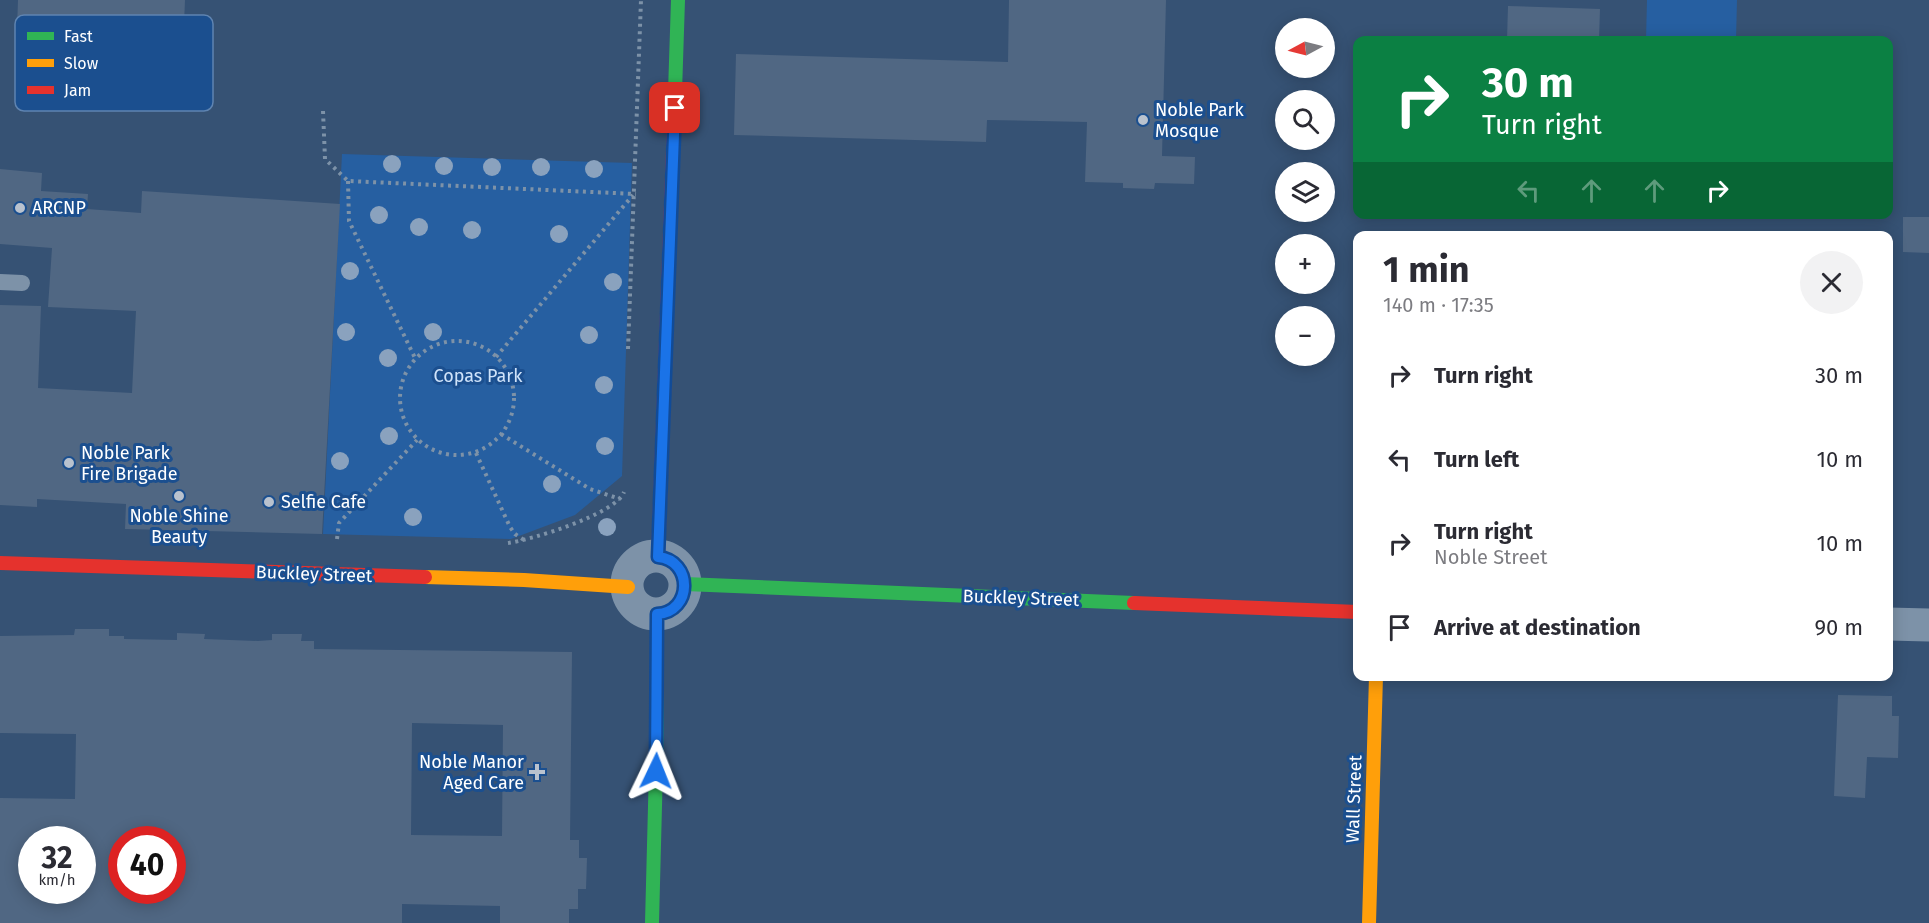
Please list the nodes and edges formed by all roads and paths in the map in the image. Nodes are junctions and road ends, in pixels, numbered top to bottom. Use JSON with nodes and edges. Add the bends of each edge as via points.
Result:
{"nodes":[{"id":1,"x":641,"y":0,"type":"edge"},
{"id":2,"x":678,"y":0,"type":"edge"},
{"id":3,"x":323,"y":111,"type":"dead end"},
{"id":4,"x":348,"y":181,"type":"junction"},
{"id":5,"x":633,"y":194,"type":"junction"},
{"id":6,"x":672,"y":195,"type":"junction"},
{"id":7,"x":0,"y":282,"type":"edge"},
{"id":8,"x":22,"y":283,"type":"dead end"},
{"id":9,"x":628,"y":356,"type":"dead end"},
{"id":10,"x":496,"y":357,"type":"junction"},
{"id":11,"x":415,"y":358,"type":"junction"},
{"id":12,"x":501,"y":434,"type":"junction"},
{"id":13,"x":417,"y":440,"type":"junction"},
{"id":14,"x":476,"y":453,"type":"junction"},
{"id":15,"x":624,"y":483,"type":"dead end"},
{"id":16,"x":620,"y":499,"type":"junction"},
{"id":17,"x":348,"y":539,"type":"dead end"},
{"id":18,"x":524,"y":541,"type":"junction"},
{"id":19,"x":497,"y":543,"type":"dead end"},
{"id":20,"x":658,"y":557,"type":"junction"},
{"id":21,"x":0,"y":563,"type":"edge"},
{"id":22,"x":524,"y":580,"type":"junction"},
{"id":23,"x":685,"y":585,"type":"junction"},
{"id":24,"x":628,"y":587,"type":"junction"},
{"id":25,"x":1353,"y":612,"type":"edge"},
{"id":26,"x":657,"y":614,"type":"junction"},
{"id":27,"x":1893,"y":620,"type":"edge"},
{"id":28,"x":1929,"y":625,"type":"edge"},
{"id":29,"x":1376,"y":681,"type":"edge"},
{"id":30,"x":652,"y":923,"type":"edge"},
{"id":31,"x":1369,"y":923,"type":"edge"}],
"edges":[{"from":1,"to":5,"type":"path"},
{"from":2,"to":6,"type":"street"},
{"from":3,"to":4,"type":"path","via":[[325,159]]},
{"from":4,"to":5,"type":"path"},
{"from":4,"to":11,"type":"path","via":[[349,221]]},
{"from":5,"to":6,"type":"path"},
{"from":5,"to":9,"type":"path"},
{"from":5,"to":10,"type":"path"},
{"from":6,"to":20,"type":"street"},
{"from":7,"to":8,"type":"lane"},
{"from":10,"to":11,"type":"path","via":[[482,346],[455,341],[429,348]]},
{"from":10,"to":12,"type":"path","via":[[513,386],[510,419]]},
{"from":11,"to":13,"type":"path","via":[[405,373],[400,408]]},
{"from":12,"to":14,"type":"path"},
{"from":12,"to":16,"type":"path","via":[[590,489]]},
{"from":13,"to":14,"type":"path","via":[[444,454]]},
{"from":13,"to":17,"type":"path","via":[[339,523],[337,539]]},
{"from":14,"to":18,"type":"path","via":[[510,527]]},
{"from":15,"to":16,"type":"path"},
{"from":16,"to":18,"type":"path","via":[[589,518]]},
{"from":18,"to":19,"type":"path"},
{"from":18,"to":22,"type":"path"},
{"from":20,"to":23,"type":"street","via":[[679,567]]},
{"from":20,"to":24,"type":"street","via":[[641,561],[633,568]]},
{"from":21,"to":22,"type":"street","name":"Buckley Street"},
{"from":22,"to":24,"type":"street","name":"Buckley Street"},
{"from":23,"to":25,"type":"street","name":"Buckley Street"},
{"from":23,"to":26,"type":"street","via":[[679,603],[672,610]]},
{"from":24,"to":26,"type":"street","via":[[638,608]]},
{"from":26,"to":30,"type":"street"},
{"from":27,"to":28,"type":"street"},
{"from":29,"to":31,"type":"street","name":"Wall Street"}]}
